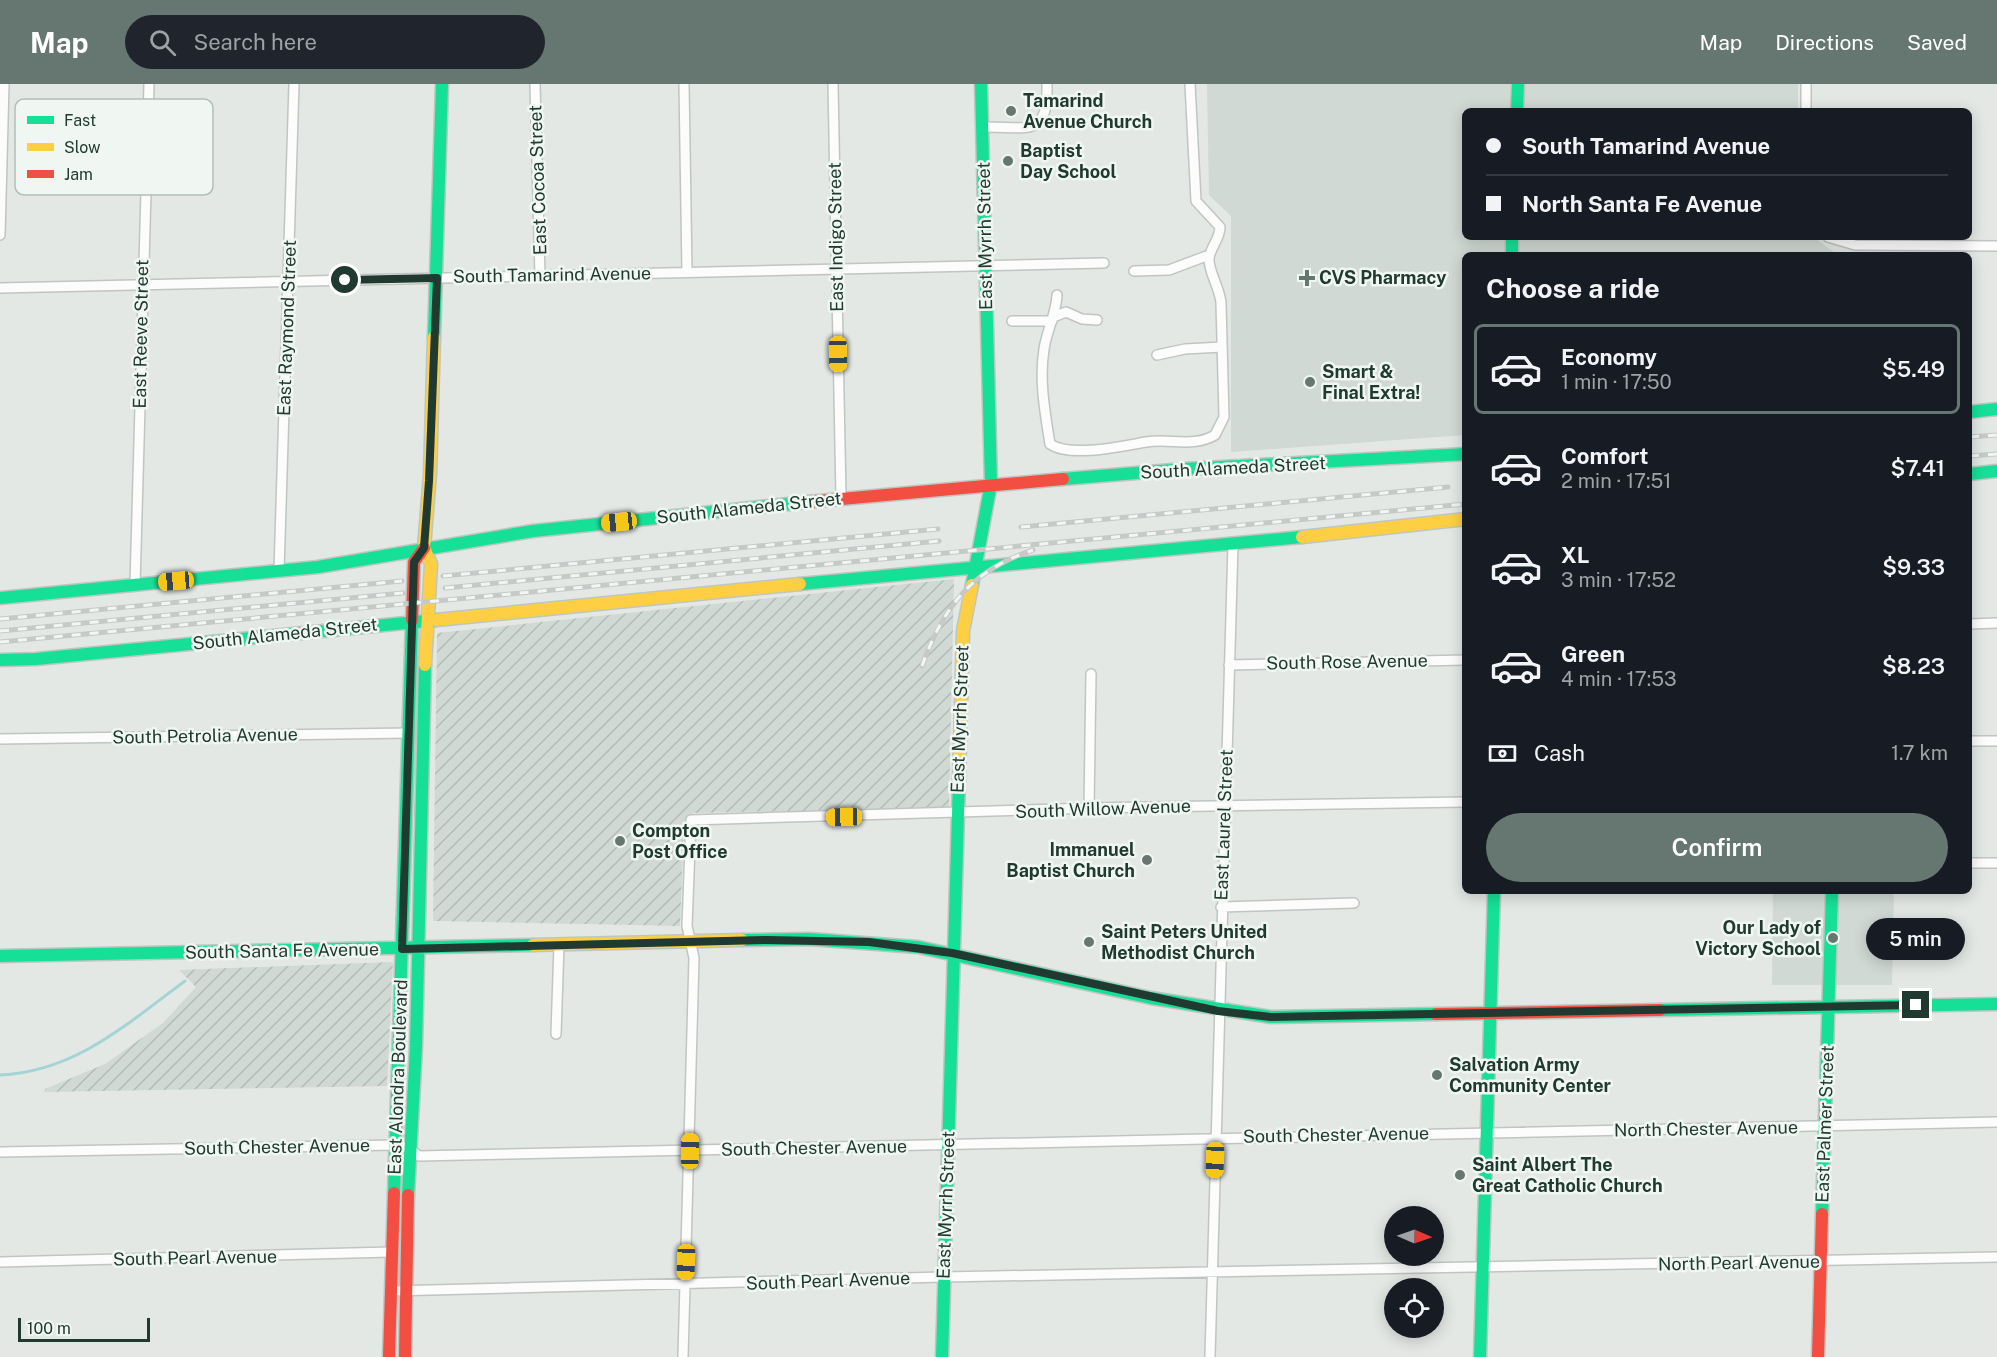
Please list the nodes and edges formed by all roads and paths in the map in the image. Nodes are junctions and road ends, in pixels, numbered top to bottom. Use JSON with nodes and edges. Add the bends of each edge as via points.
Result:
{"nodes":[{"id":1,"x":4,"y":84,"type":"edge"},
{"id":2,"x":149,"y":84,"type":"edge"},
{"id":3,"x":294,"y":84,"type":"edge"},
{"id":4,"x":442,"y":84,"type":"edge"},
{"id":5,"x":535,"y":84,"type":"edge"},
{"id":6,"x":684,"y":84,"type":"edge"},
{"id":7,"x":833,"y":84,"type":"edge"},
{"id":8,"x":981,"y":84,"type":"edge"},
{"id":9,"x":1047,"y":84,"type":"edge"},
{"id":10,"x":1190,"y":84,"type":"edge"},
{"id":11,"x":1518,"y":84,"type":"edge"},
{"id":12,"x":1806,"y":84,"type":"edge"},
{"id":13,"x":148,"y":99,"type":"edge"},
{"id":14,"x":1517,"y":108,"type":"edge"},
{"id":15,"x":1806,"y":108,"type":"edge"},
{"id":16,"x":982,"y":127,"type":"junction"},
{"id":17,"x":145,"y":195,"type":"edge"},
{"id":18,"x":0,"y":235,"type":"edge"},
{"id":19,"x":1840,"y":240,"type":"edge"},
{"id":20,"x":1855,"y":244,"type":"junction"},
{"id":21,"x":1997,"y":246,"type":"edge"},
{"id":22,"x":1854,"y":252,"type":"edge"},
{"id":23,"x":1209,"y":255,"type":"junction"},
{"id":24,"x":1104,"y":263,"type":"dead end"},
{"id":25,"x":986,"y":266,"type":"junction"},
{"id":26,"x":837,"y":269,"type":"junction"},
{"id":27,"x":1134,"y":271,"type":"dead end"},
{"id":28,"x":687,"y":272,"type":"junction"},
{"id":29,"x":540,"y":276,"type":"junction"},
{"id":30,"x":437,"y":278,"type":"junction"},
{"id":31,"x":288,"y":282,"type":"junction"},
{"id":32,"x":142,"y":285,"type":"junction"},
{"id":33,"x":0,"y":288,"type":"edge"},
{"id":34,"x":1057,"y":295,"type":"dead end"},
{"id":35,"x":1054,"y":319,"type":"junction"},
{"id":36,"x":1097,"y":320,"type":"dead end"},
{"id":37,"x":1012,"y":321,"type":"dead end"},
{"id":38,"x":1222,"y":347,"type":"junction"},
{"id":39,"x":1157,"y":355,"type":"dead end"},
{"id":40,"x":1997,"y":409,"type":"edge"},
{"id":41,"x":1972,"y":411,"type":"edge"},
{"id":42,"x":1462,"y":454,"type":"edge"},
{"id":43,"x":1997,"y":471,"type":"edge"},
{"id":44,"x":1972,"y":474,"type":"edge"},
{"id":45,"x":991,"y":484,"type":"junction"},
{"id":46,"x":840,"y":498,"type":"junction"},
{"id":47,"x":1462,"y":519,"type":"edge"},
{"id":48,"x":1233,"y":544,"type":"junction"},
{"id":49,"x":424,"y":548,"type":"junction"},
{"id":50,"x":974,"y":567,"type":"junction"},
{"id":51,"x":279,"y":571,"type":"junction"},
{"id":52,"x":135,"y":585,"type":"junction"},
{"id":53,"x":0,"y":598,"type":"edge"},
{"id":54,"x":427,"y":620,"type":"junction"},
{"id":55,"x":413,"y":622,"type":"junction"},
{"id":56,"x":1997,"y":623,"type":"edge"},
{"id":57,"x":1972,"y":624,"type":"edge"},
{"id":58,"x":0,"y":660,"type":"edge"},
{"id":59,"x":1462,"y":660,"type":"edge"},
{"id":60,"x":1229,"y":665,"type":"junction"},
{"id":61,"x":1091,"y":674,"type":"dead end"},
{"id":62,"x":409,"y":733,"type":"junction"},
{"id":63,"x":0,"y":739,"type":"edge"},
{"id":64,"x":1972,"y":741,"type":"edge"},
{"id":65,"x":1997,"y":741,"type":"edge"},
{"id":66,"x":1462,"y":802,"type":"edge"},
{"id":67,"x":1225,"y":806,"type":"junction"},
{"id":68,"x":1089,"y":808,"type":"junction"},
{"id":69,"x":956,"y":814,"type":"junction"},
{"id":70,"x":1972,"y":863,"type":"edge"},
{"id":71,"x":1997,"y":863,"type":"edge"},
{"id":72,"x":1494,"y":894,"type":"edge"},
{"id":73,"x":1832,"y":894,"type":"edge"},
{"id":74,"x":1354,"y":903,"type":"dead end"},
{"id":75,"x":1221,"y":907,"type":"junction"},
{"id":76,"x":690,"y":941,"type":"junction"},
{"id":77,"x":559,"y":945,"type":"junction"},
{"id":78,"x":419,"y":948,"type":"junction"},
{"id":79,"x":402,"y":949,"type":"junction"},
{"id":80,"x":952,"y":953,"type":"junction"},
{"id":81,"x":0,"y":956,"type":"edge"},
{"id":82,"x":1997,"y":1004,"type":"edge"},
{"id":83,"x":1830,"y":1007,"type":"junction"},
{"id":84,"x":1218,"y":1011,"type":"junction"},
{"id":85,"x":1492,"y":1014,"type":"junction"},
{"id":86,"x":556,"y":1034,"type":"dead end"},
{"id":87,"x":1997,"y":1122,"type":"edge"},
{"id":88,"x":1825,"y":1126,"type":"junction"},
{"id":89,"x":1488,"y":1134,"type":"junction"},
{"id":90,"x":1216,"y":1137,"type":"junction"},
{"id":91,"x":395,"y":1145,"type":"junction"},
{"id":92,"x":948,"y":1146,"type":"junction"},
{"id":93,"x":409,"y":1148,"type":"junction"},
{"id":94,"x":690,"y":1151,"type":"junction"},
{"id":95,"x":0,"y":1152,"type":"edge"},
{"id":96,"x":391,"y":1252,"type":"junction"},
{"id":97,"x":1997,"y":1257,"type":"edge"},
{"id":98,"x":1820,"y":1261,"type":"junction"},
{"id":99,"x":0,"y":1262,"type":"edge"},
{"id":100,"x":1482,"y":1268,"type":"junction"},
{"id":101,"x":1212,"y":1273,"type":"junction"},
{"id":102,"x":944,"y":1277,"type":"junction"},
{"id":103,"x":685,"y":1285,"type":"junction"},
{"id":104,"x":391,"y":1291,"type":"junction"},
{"id":105,"x":406,"y":1291,"type":"junction"},
{"id":106,"x":389,"y":1357,"type":"edge"},
{"id":107,"x":405,"y":1357,"type":"edge"},
{"id":108,"x":683,"y":1357,"type":"edge"},
{"id":109,"x":942,"y":1357,"type":"edge"},
{"id":110,"x":1210,"y":1357,"type":"edge"},
{"id":111,"x":1480,"y":1357,"type":"edge"},
{"id":112,"x":1818,"y":1357,"type":"edge"}],
"edges":[{"from":1,"to":18,"type":"street"},
{"from":2,"to":13,"type":"street","name":"East Reeve Street"},
{"from":3,"to":31,"type":"street","name":"East Raymond Street"},
{"from":4,"to":30,"type":"main road","name":"East Alondra Boulevard"},
{"from":5,"to":29,"type":"street","name":"East Cocoa Street"},
{"from":6,"to":28,"type":"street"},
{"from":7,"to":26,"type":"street","name":"East Indigo Street"},
{"from":8,"to":16,"type":"main road","name":"East Myrrh Street"},
{"from":9,"to":16,"type":"street","via":[[1048,105],[1043,120],[1036,126]]},
{"from":10,"to":23,"type":"street","via":[[1196,201],[1220,227],[1220,236]]},
{"from":11,"to":14,"type":"main road"},
{"from":12,"to":15,"type":"street"},
{"from":16,"to":25,"type":"main road","name":"East Myrrh Street"},
{"from":17,"to":32,"type":"street","name":"East Reeve Street"},
{"from":19,"to":20,"type":"street"},
{"from":20,"to":21,"type":"street"},
{"from":20,"to":22,"type":"street"},
{"from":23,"to":27,"type":"street","via":[[1169,270]]},
{"from":23,"to":38,"type":"street","via":[[1210,268],[1220,289]]},
{"from":24,"to":25,"type":"street","name":"South Tamarind Avenue"},
{"from":25,"to":26,"type":"street","name":"South Tamarind Avenue"},
{"from":25,"to":45,"type":"main road","name":"East Myrrh Street"},
{"from":26,"to":28,"type":"street","name":"South Tamarind Avenue"},
{"from":26,"to":46,"type":"street","name":"East Indigo Street"},
{"from":28,"to":29,"type":"street","name":"South Tamarind Avenue"},
{"from":29,"to":30,"type":"street","name":"South Tamarind Avenue"},
{"from":30,"to":31,"type":"street","name":"South Tamarind Avenue"},
{"from":30,"to":49,"type":"main road","name":"East Alondra Boulevard"},
{"from":31,"to":32,"type":"street","name":"South Tamarind Avenue"},
{"from":31,"to":51,"type":"street","name":"East Raymond Street"},
{"from":32,"to":33,"type":"street","name":"South Tamarind Avenue"},
{"from":32,"to":52,"type":"street","name":"East Reeve Street"},
{"from":34,"to":35,"type":"street"},
{"from":35,"to":36,"type":"street","via":[[1066,312],[1082,320]]},
{"from":35,"to":37,"type":"street"},
{"from":35,"to":38,"type":"street","via":[[1044,348],[1043,399],[1050,444],[1060,448],[1124,447],[1147,441],[1185,443],[1215,435],[1224,417]]},
{"from":38,"to":39,"type":"street"},
{"from":40,"to":41,"type":"main road"},
{"from":42,"to":45,"type":"main road","name":"South Alameda Street"},
{"from":43,"to":44,"type":"main road"},
{"from":45,"to":46,"type":"main road","name":"South Alameda Street"},
{"from":45,"to":50,"type":"main road","name":"East Myrrh Street"},
{"from":46,"to":49,"type":"main road","name":"South Alameda Street","via":[[533,531]]},
{"from":47,"to":48,"type":"main road","name":"South Alameda Street"},
{"from":48,"to":50,"type":"main road","name":"South Alameda Street"},
{"from":48,"to":60,"type":"street","name":"East Laurel Street"},
{"from":49,"to":51,"type":"main road","name":"South Alameda Street"},
{"from":49,"to":54,"type":"main road","name":"East Alondra Boulevard","via":[[430,564]]},
{"from":49,"to":55,"type":"main road","name":"East Alondra Boulevard","via":[[414,562]]},
{"from":50,"to":54,"type":"main road","name":"South Alameda Street"},
{"from":50,"to":69,"type":"main road","name":"East Myrrh Street","via":[[963,631]]},
{"from":51,"to":52,"type":"main road","name":"South Alameda Street"},
{"from":52,"to":53,"type":"main road","name":"South Alameda Street"},
{"from":54,"to":55,"type":"main road","name":"South Alameda Street"},
{"from":54,"to":78,"type":"main road","name":"East Alondra Boulevard"},
{"from":55,"to":58,"type":"main road","name":"South Alameda Street"},
{"from":55,"to":62,"type":"main road","name":"East Alondra Boulevard"},
{"from":56,"to":57,"type":"street"},
{"from":59,"to":60,"type":"street","name":"South Rose Avenue"},
{"from":60,"to":67,"type":"street","name":"East Laurel Street"},
{"from":61,"to":68,"type":"street"},
{"from":62,"to":63,"type":"street","name":"South Petrolia Avenue"},
{"from":62,"to":79,"type":"main road","name":"East Alondra Boulevard"},
{"from":64,"to":65,"type":"street"},
{"from":66,"to":67,"type":"street","name":"South Willow Avenue"},
{"from":67,"to":68,"type":"street","name":"South Willow Avenue"},
{"from":67,"to":75,"type":"street","name":"East Laurel Street"},
{"from":68,"to":69,"type":"street","name":"South Willow Avenue"},
{"from":69,"to":76,"type":"street","name":"South Willow Avenue","via":[[691,820],[687,926]]},
{"from":69,"to":80,"type":"main road","name":"East Myrrh Street"},
{"from":70,"to":71,"type":"street"},
{"from":72,"to":85,"type":"main road"},
{"from":73,"to":83,"type":"main road","name":"East Palmer Street"},
{"from":74,"to":75,"type":"street"},
{"from":75,"to":84,"type":"street","name":"East Laurel Street"},
{"from":76,"to":77,"type":"main road","name":"South Santa Fe Avenue"},
{"from":76,"to":80,"type":"main road","name":"South Santa Fe Avenue","via":[[809,939]]},
{"from":76,"to":94,"type":"street","via":[[694,958]]},
{"from":77,"to":78,"type":"main road","name":"South Santa Fe Avenue"},
{"from":77,"to":86,"type":"street"},
{"from":78,"to":79,"type":"main road","name":"South Santa Fe Avenue"},
{"from":78,"to":93,"type":"main road","name":"East Alondra Boulevard"},
{"from":79,"to":81,"type":"main road","name":"South Santa Fe Avenue"},
{"from":79,"to":91,"type":"main road","name":"East Alondra Boulevard"},
{"from":80,"to":84,"type":"main road","name":"South Santa Fe Avenue"},
{"from":80,"to":92,"type":"main road","name":"East Myrrh Street"},
{"from":82,"to":83,"type":"main road","name":"South Santa Fe Avenue"},
{"from":83,"to":85,"type":"main road","name":"South Santa Fe Avenue"},
{"from":83,"to":88,"type":"main road","name":"East Palmer Street"},
{"from":84,"to":85,"type":"main road","name":"South Santa Fe Avenue","via":[[1271,1017]]},
{"from":84,"to":90,"type":"street","name":"East Laurel Street"},
{"from":85,"to":89,"type":"main road"},
{"from":87,"to":88,"type":"street","name":"North Chester Avenue"},
{"from":88,"to":89,"type":"street","name":"North Chester Avenue"},
{"from":88,"to":98,"type":"main road","name":"East Palmer Street"},
{"from":89,"to":90,"type":"street","name":"South Chester Avenue"},
{"from":89,"to":100,"type":"main road"},
{"from":90,"to":92,"type":"street","name":"South Chester Avenue"},
{"from":90,"to":101,"type":"street","name":"East Laurel Street"},
{"from":91,"to":93,"type":"street","name":"South Chester Avenue"},
{"from":91,"to":95,"type":"street","name":"South Chester Avenue"},
{"from":91,"to":96,"type":"main road","name":"East Alondra Boulevard"},
{"from":92,"to":94,"type":"street","name":"South Chester Avenue"},
{"from":92,"to":102,"type":"main road","name":"East Myrrh Street"},
{"from":93,"to":94,"type":"street","name":"South Chester Avenue","via":[[419,1156]]},
{"from":93,"to":105,"type":"main road","name":"East Alondra Boulevard"},
{"from":94,"to":103,"type":"street"},
{"from":96,"to":99,"type":"street","name":"South Pearl Avenue"},
{"from":96,"to":104,"type":"main road","name":"East Alondra Boulevard"},
{"from":97,"to":98,"type":"street","name":"North Pearl Avenue"},
{"from":98,"to":100,"type":"street","name":"North Pearl Avenue"},
{"from":98,"to":112,"type":"main road","name":"East Palmer Street"},
{"from":100,"to":101,"type":"street","name":"South Pearl Avenue"},
{"from":100,"to":111,"type":"main road"},
{"from":101,"to":102,"type":"street","name":"South Pearl Avenue"},
{"from":101,"to":110,"type":"street","name":"East Laurel Street"},
{"from":102,"to":103,"type":"street","name":"South Pearl Avenue"},
{"from":102,"to":109,"type":"main road","name":"East Myrrh Street"},
{"from":103,"to":105,"type":"street","name":"South Pearl Avenue"},
{"from":103,"to":108,"type":"street"},
{"from":104,"to":105,"type":"street","name":"South Pearl Avenue"},
{"from":104,"to":106,"type":"main road","name":"East Alondra Boulevard"},
{"from":105,"to":107,"type":"main road","name":"East Alondra Boulevard"}]}
